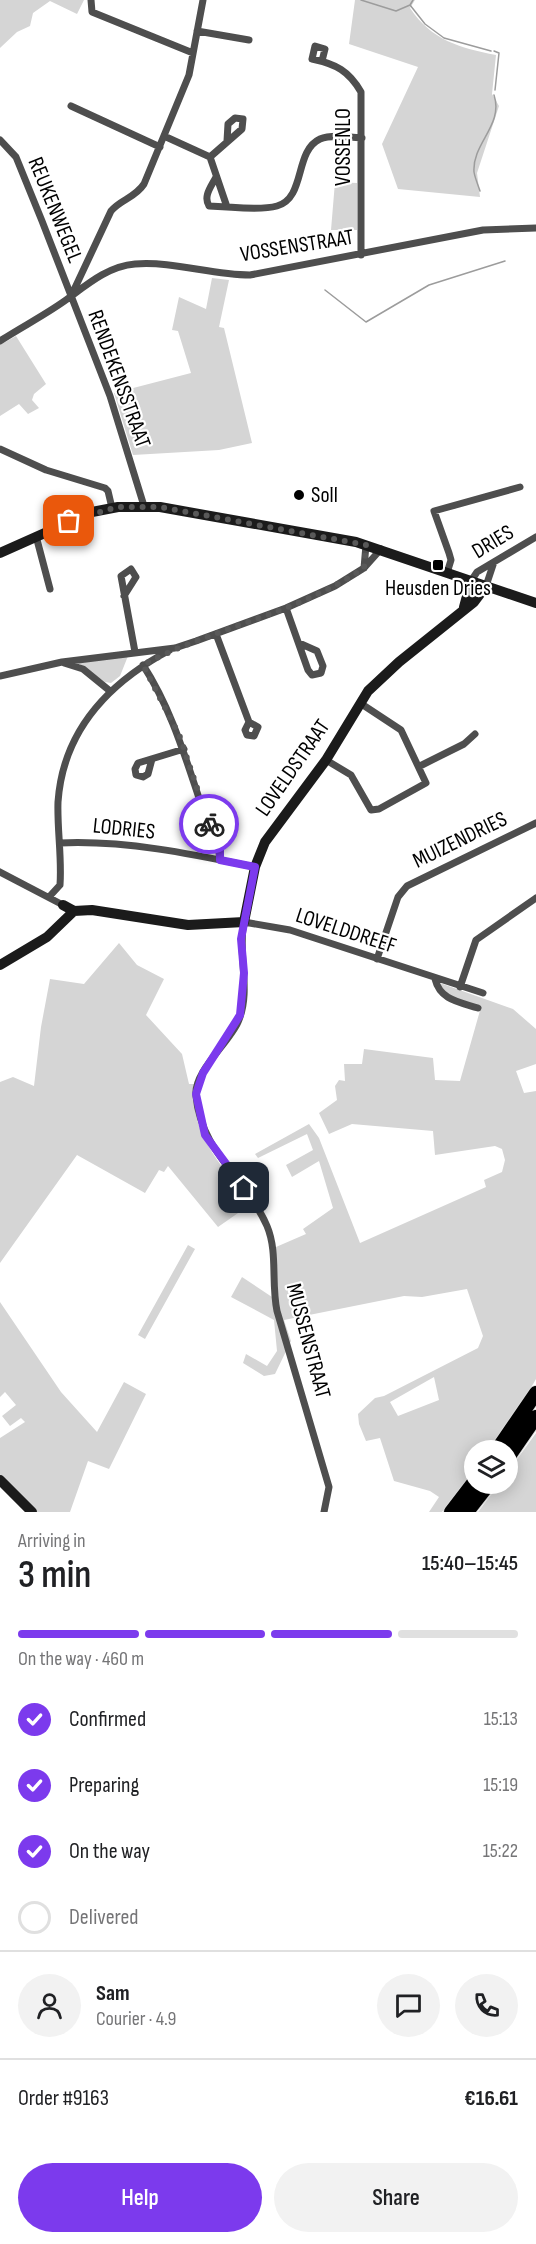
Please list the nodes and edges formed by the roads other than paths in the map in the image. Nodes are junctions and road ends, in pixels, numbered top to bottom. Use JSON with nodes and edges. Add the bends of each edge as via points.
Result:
{"nodes":[{"id":1,"x":91,"y":0,"type":"edge"},
{"id":2,"x":203,"y":0,"type":"edge"},
{"id":3,"x":196,"y":32,"type":"junction"},
{"id":4,"x":249,"y":39,"type":"dead end"},
{"id":5,"x":193,"y":53,"type":"junction"},
{"id":6,"x":322,"y":61,"type":"dead end"},
{"id":7,"x":71,"y":106,"type":"dead end"},
{"id":8,"x":164,"y":136,"type":"junction"},
{"id":9,"x":362,"y":138,"type":"junction"},
{"id":10,"x":0,"y":140,"type":"edge"},
{"id":11,"x":227,"y":141,"type":"dead end"},
{"id":12,"x":160,"y":147,"type":"junction"},
{"id":13,"x":210,"y":157,"type":"junction"},
{"id":14,"x":216,"y":177,"type":"junction"},
{"id":15,"x":226,"y":207,"type":"junction"},
{"id":16,"x":536,"y":228,"type":"edge"},
{"id":17,"x":361,"y":255,"type":"junction"},
{"id":18,"x":70,"y":297,"type":"junction"},
{"id":19,"x":0,"y":341,"type":"edge"},
{"id":20,"x":0,"y":449,"type":"edge"},
{"id":21,"x":520,"y":487,"type":"dead end"},
{"id":22,"x":111,"y":506,"type":"junction"},
{"id":23,"x":144,"y":506,"type":"junction"},
{"id":24,"x":36,"y":536,"type":"junction"},
{"id":25,"x":536,"y":537,"type":"edge"},
{"id":26,"x":366,"y":545,"type":"junction"},
{"id":27,"x":381,"y":549,"type":"junction"},
{"id":28,"x":0,"y":553,"type":"edge"},
{"id":29,"x":494,"y":562,"type":"junction"},
{"id":30,"x":364,"y":568,"type":"junction"},
{"id":31,"x":447,"y":573,"type":"junction"},
{"id":32,"x":471,"y":581,"type":"junction"},
{"id":33,"x":486,"y":586,"type":"junction"},
{"id":34,"x":50,"y":589,"type":"dead end"},
{"id":35,"x":124,"y":596,"type":"dead end"},
{"id":36,"x":536,"y":603,"type":"edge"},
{"id":37,"x":464,"y":607,"type":"junction"},
{"id":38,"x":286,"y":608,"type":"junction"},
{"id":39,"x":216,"y":633,"type":"junction"},
{"id":40,"x":299,"y":643,"type":"junction"},
{"id":41,"x":175,"y":648,"type":"junction"},
{"id":42,"x":135,"y":652,"type":"junction"},
{"id":43,"x":62,"y":662,"type":"junction"},
{"id":44,"x":143,"y":665,"type":"junction"},
{"id":45,"x":0,"y":676,"type":"edge"},
{"id":46,"x":110,"y":691,"type":"junction"},
{"id":47,"x":360,"y":703,"type":"junction"},
{"id":48,"x":249,"y":722,"type":"dead end"},
{"id":49,"x":475,"y":734,"type":"dead end"},
{"id":50,"x":184,"y":749,"type":"junction"},
{"id":51,"x":152,"y":759,"type":"dead end"},
{"id":52,"x":326,"y":760,"type":"junction"},
{"id":53,"x":420,"y":766,"type":"junction"},
{"id":54,"x":536,"y":823,"type":"edge"},
{"id":55,"x":60,"y":843,"type":"junction"},
{"id":56,"x":220,"y":860,"type":"junction"},
{"id":57,"x":255,"y":867,"type":"junction"},
{"id":58,"x":0,"y":872,"type":"edge"},
{"id":59,"x":49,"y":897,"type":"junction"},
{"id":60,"x":536,"y":898,"type":"edge"},
{"id":61,"x":63,"y":905,"type":"joint"},
{"id":62,"x":74,"y":911,"type":"junction"},
{"id":63,"x":244,"y":922,"type":"junction"},
{"id":64,"x":377,"y":960,"type":"junction"},
{"id":65,"x":0,"y":965,"type":"edge"},
{"id":66,"x":435,"y":979,"type":"junction"},
{"id":67,"x":460,"y":987,"type":"junction"},
{"id":68,"x":483,"y":993,"type":"dead end"},
{"id":69,"x":478,"y":1008,"type":"dead end"},
{"id":70,"x":536,"y":1393,"type":"edge"},
{"id":71,"x":536,"y":1417,"type":"edge"},
{"id":72,"x":504,"y":1440,"type":"edge"},
{"id":73,"x":518,"y":1443,"type":"edge"},
{"id":74,"x":0,"y":1480,"type":"edge"},
{"id":75,"x":465,"y":1494,"type":"edge"},
{"id":76,"x":481,"y":1494,"type":"edge"},
{"id":77,"x":32,"y":1512,"type":"edge"},
{"id":78,"x":324,"y":1512,"type":"edge"},
{"id":79,"x":451,"y":1512,"type":"edge"},
{"id":80,"x":467,"y":1512,"type":"edge"}],
"edges":[{"from":1,"to":5,"type":"street","via":[[92,12]]},
{"from":2,"to":3,"type":"street","name":"RENDEKENSSTRAAT"},
{"from":3,"to":4,"type":"street"},
{"from":3,"to":5,"type":"street","name":"RENDEKENSSTRAAT"},
{"from":5,"to":8,"type":"street","name":"RENDEKENSSTRAAT","via":[[189,75]]},
{"from":6,"to":9,"type":"street","name":"VOSSENLO","via":[[347,72],[361,93]]},
{"from":7,"to":12,"type":"street"},
{"from":8,"to":12,"type":"street","name":"RENDEKENSSTRAAT"},
{"from":8,"to":13,"type":"street"},
{"from":9,"to":15,"type":"street","via":[[327,137],[315,142],[307,152],[291,196],[284,203]]},
{"from":9,"to":17,"type":"street","name":"VOSSENLO"},
{"from":10,"to":18,"type":"street","name":"REUKENWEGEL","via":[[20,165]]},
{"from":11,"to":13,"type":"street"},
{"from":12,"to":18,"type":"street","name":"RENDEKENSSTRAAT","via":[[140,191],[111,211]]},
{"from":13,"to":14,"type":"street"},
{"from":14,"to":15,"type":"street"},
{"from":14,"to":15,"type":"street","via":[[206,202],[215,208]]},
{"from":16,"to":17,"type":"street","name":"VOSSENSTRAAT","via":[[499,228]]},
{"from":17,"to":18,"type":"street","name":"VOSSENSTRAAT","via":[[250,275],[134,264],[102,274]]},
{"from":18,"to":19,"type":"street","name":"VOSSENSTRAAT"},
{"from":18,"to":23,"type":"street","name":"RENDEKENSSTRAAT","via":[[110,396]]},
{"from":20,"to":22,"type":"street","via":[[57,474],[100,486],[108,492]]},
{"from":21,"to":31,"type":"street","via":[[434,511],[451,560]]},
{"from":22,"to":23,"type":"street"},
{"from":22,"to":24,"type":"street"},
{"from":23,"to":26,"type":"street"},
{"from":24,"to":28,"type":"street"},
{"from":24,"to":34,"type":"street"},
{"from":25,"to":29,"type":"street","name":"DRIES"},
{"from":26,"to":27,"type":"street"},
{"from":26,"to":30,"type":"street"},
{"from":27,"to":30,"type":"street"},
{"from":27,"to":31,"type":"street"},
{"from":29,"to":32,"type":"street","name":"DRIES","via":[[477,572]]},
{"from":29,"to":33,"type":"street"},
{"from":30,"to":38,"type":"street"},
{"from":31,"to":32,"type":"street"},
{"from":32,"to":33,"type":"street"},
{"from":32,"to":37,"type":"street"},
{"from":33,"to":36,"type":"street"},
{"from":33,"to":37,"type":"street","name":"LOVELDSTRAAT","via":[[474,602]]},
{"from":35,"to":42,"type":"street"},
{"from":37,"to":47,"type":"street","name":"LOVELDSTRAAT","via":[[379,680]]},
{"from":38,"to":39,"type":"street"},
{"from":38,"to":40,"type":"street"},
{"from":39,"to":41,"type":"street"},
{"from":39,"to":48,"type":"street"},
{"from":40,"to":40,"type":"street","via":[[312,675],[321,673],[323,666],[317,651]]},
{"from":41,"to":42,"type":"street"},
{"from":41,"to":44,"type":"street"},
{"from":42,"to":43,"type":"street"},
{"from":43,"to":45,"type":"street"},
{"from":43,"to":46,"type":"street","via":[[83,669]]},
{"from":44,"to":46,"type":"street"},
{"from":44,"to":50,"type":"street"},
{"from":46,"to":55,"type":"street","via":[[87,719],[69,754],[58,802]]},
{"from":47,"to":52,"type":"street","name":"LOVELDSTRAAT"},
{"from":47,"to":53,"type":"street","via":[[397,726]]},
{"from":49,"to":53,"type":"street","via":[[464,744]]},
{"from":50,"to":51,"type":"street"},
{"from":50,"to":56,"type":"street","via":[[220,850]]},
{"from":52,"to":53,"type":"street","via":[[351,775],[371,810],[426,783]]},
{"from":52,"to":57,"type":"street","name":"LOVELDSTRAAT","via":[[265,842]]},
{"from":54,"to":64,"type":"street","name":"MUIZENDRIES","via":[[407,886],[398,897]]},
{"from":55,"to":56,"type":"street","name":"LODRIES","via":[[99,842]]},
{"from":55,"to":59,"type":"street","via":[[60,885]]},
{"from":56,"to":57,"type":"street","name":"LODRIES"},
{"from":57,"to":63,"type":"street","name":"LOVELDSTRAAT"},
{"from":58,"to":59,"type":"street"},
{"from":59,"to":61,"type":"street"},
{"from":60,"to":67,"type":"street","via":[[476,940]]},
{"from":61,"to":62,"type":"street"},
{"from":62,"to":63,"type":"street","via":[[92,910],[188,925]]},
{"from":62,"to":65,"type":"street","via":[[47,938]]},
{"from":63,"to":64,"type":"street","name":"LOVELDDREEF","via":[[290,930]]},
{"from":63,"to":78,"type":"street","name":"MUSSENSTRAAT","via":[[244,980],[239,1018],[203,1073],[196,1094],[205,1135],[254,1203],[272,1237],[277,1311],[329,1487]]},
{"from":64,"to":66,"type":"street","name":"LOVELDDREEF"},
{"from":66,"to":67,"type":"street","name":"LOVELDDREEF"},
{"from":66,"to":69,"type":"street","via":[[443,996]]},
{"from":67,"to":68,"type":"street","name":"LOVELDDREEF"},
{"from":70,"to":72,"type":"highway"},
{"from":71,"to":73,"type":"highway"},
{"from":74,"to":77,"type":"street"},
{"from":75,"to":79,"type":"highway"},
{"from":76,"to":80,"type":"highway"}]}
